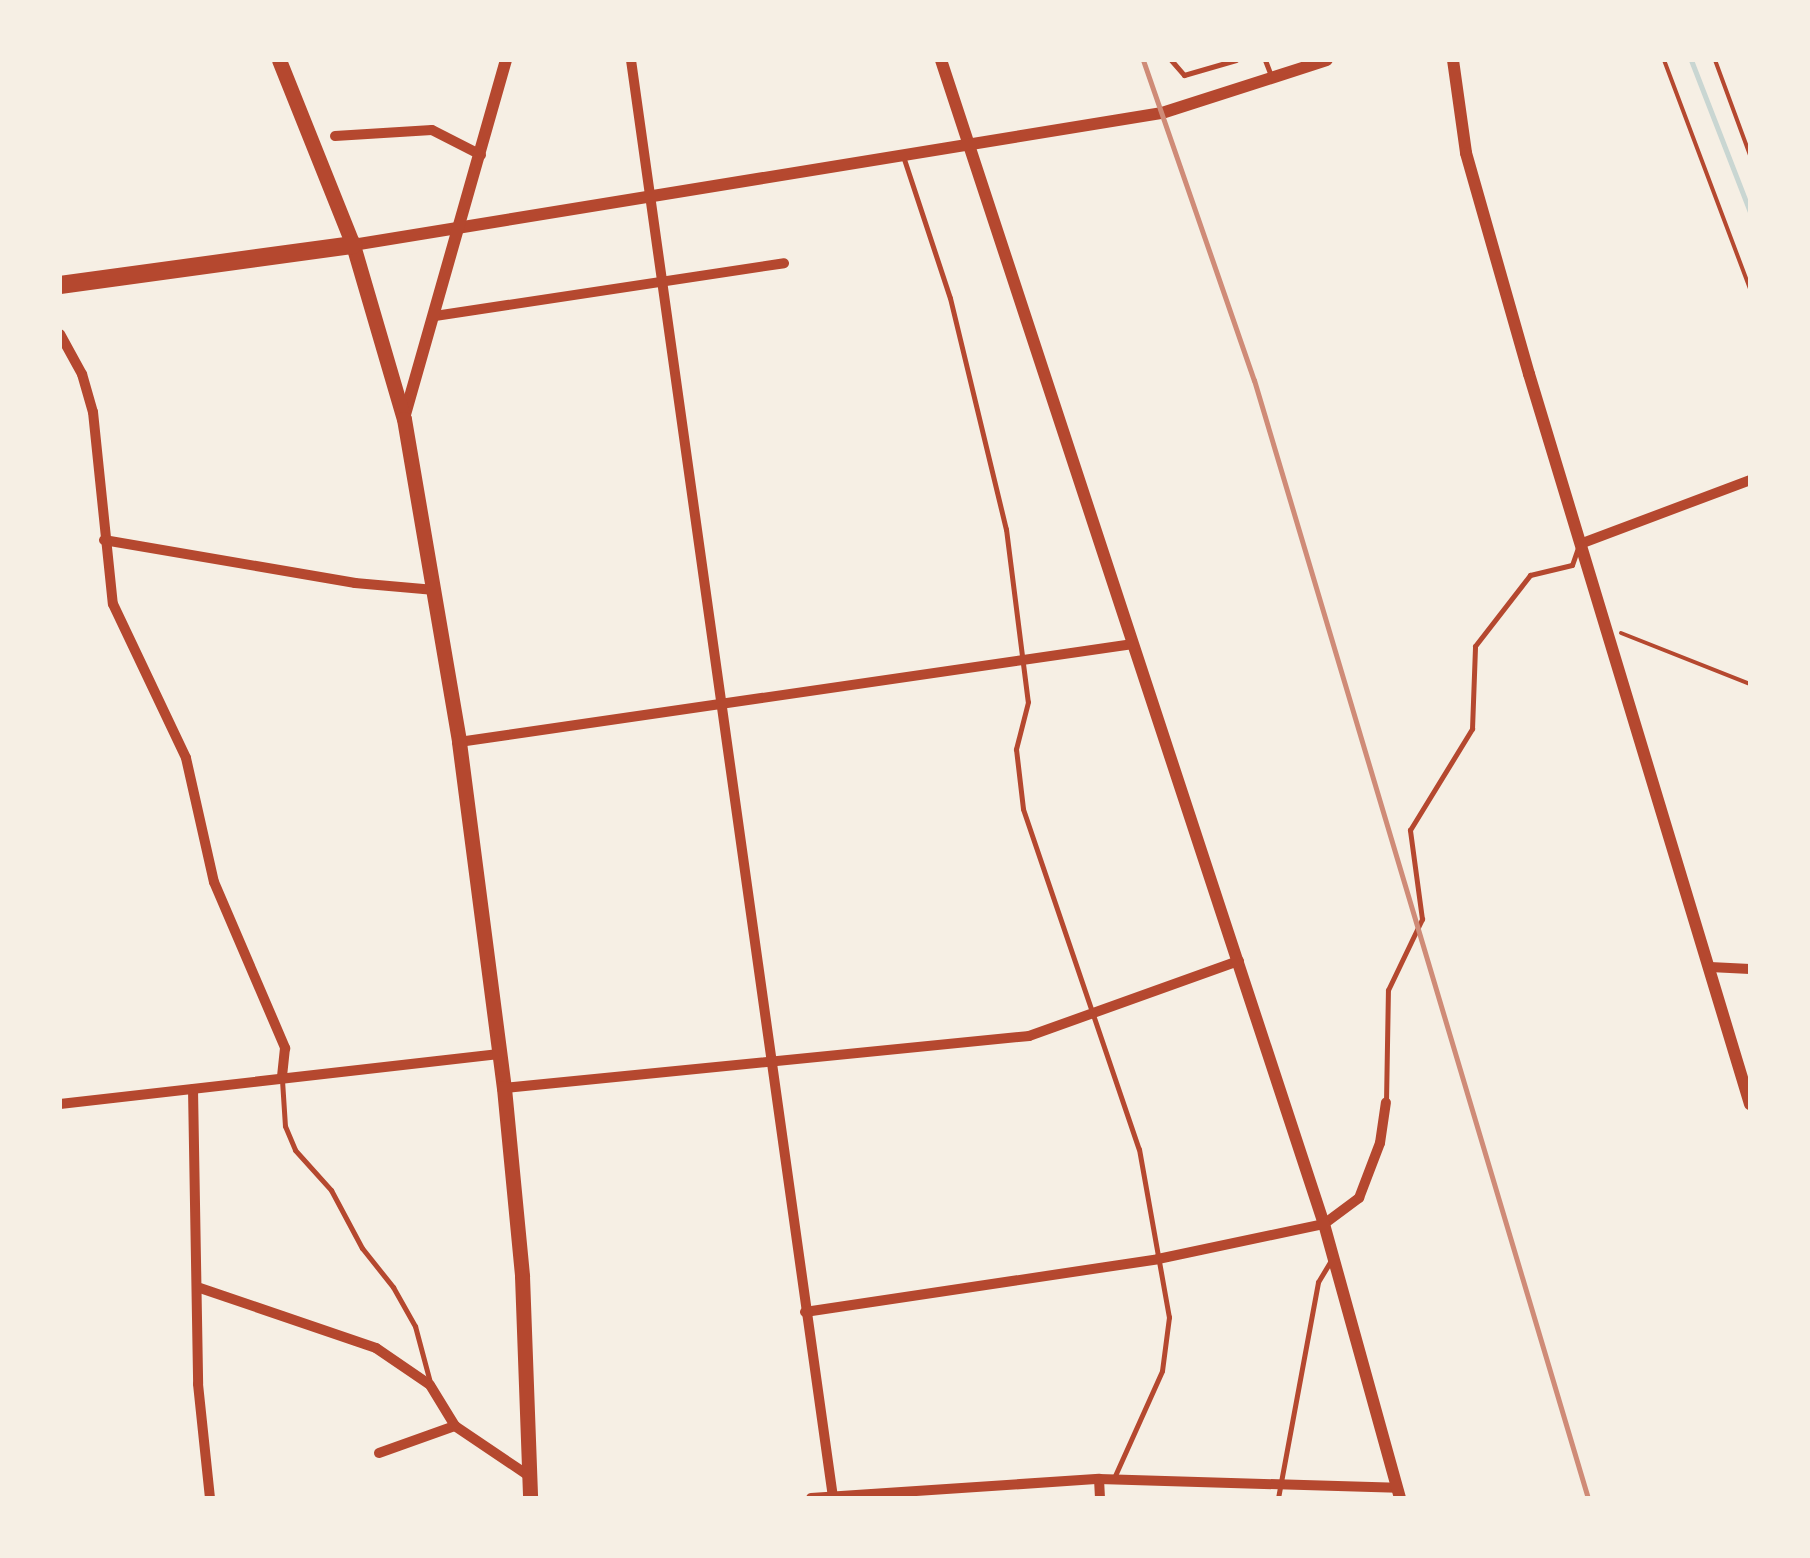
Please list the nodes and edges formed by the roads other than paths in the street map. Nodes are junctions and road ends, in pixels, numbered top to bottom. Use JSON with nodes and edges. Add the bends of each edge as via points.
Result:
{"nodes":[{"id":1,"x":279,"y":60,"type":"edge"},
{"id":2,"x":506,"y":60,"type":"edge"},
{"id":3,"x":631,"y":60,"type":"edge"},
{"id":4,"x":941,"y":60,"type":"edge"},
{"id":5,"x":1171,"y":60,"type":"edge"},
{"id":6,"x":1236,"y":60,"type":"edge"},
{"id":7,"x":1265,"y":60,"type":"edge"},
{"id":8,"x":1327,"y":60,"type":"edge"},
{"id":9,"x":1454,"y":60,"type":"edge"},
{"id":10,"x":1274,"y":81,"type":"junction"},
{"id":11,"x":335,"y":136,"type":"dead end"},
{"id":12,"x":970,"y":149,"type":"junction"},
{"id":13,"x":481,"y":154,"type":"junction"},
{"id":14,"x":904,"y":159,"type":"junction"},
{"id":15,"x":652,"y":200,"type":"junction"},
{"id":16,"x":462,"y":226,"type":"junction"},
{"id":17,"x":353,"y":245,"type":"junction"},
{"id":18,"x":784,"y":263,"type":"dead end"},
{"id":19,"x":661,"y":282,"type":"junction"},
{"id":20,"x":60,"y":285,"type":"edge"},
{"id":21,"x":435,"y":316,"type":"junction"},
{"id":22,"x":60,"y":334,"type":"edge"},
{"id":23,"x":404,"y":419,"type":"junction"},
{"id":24,"x":1750,"y":480,"type":"edge"},
{"id":25,"x":104,"y":540,"type":"junction"},
{"id":26,"x":1580,"y":544,"type":"junction"},
{"id":27,"x":435,"y":590,"type":"junction"},
{"id":28,"x":1133,"y":644,"type":"junction"},
{"id":29,"x":1022,"y":661,"type":"junction"},
{"id":30,"x":724,"y":702,"type":"junction"},
{"id":31,"x":459,"y":742,"type":"junction"},
{"id":32,"x":1239,"y":961,"type":"junction"},
{"id":33,"x":1710,"y":968,"type":"junction"},
{"id":34,"x":1750,"y":969,"type":"edge"},
{"id":35,"x":1094,"y":1016,"type":"junction"},
{"id":36,"x":501,"y":1054,"type":"junction"},
{"id":37,"x":774,"y":1064,"type":"junction"},
{"id":38,"x":282,"y":1075,"type":"junction"},
{"id":39,"x":504,"y":1088,"type":"junction"},
{"id":40,"x":193,"y":1089,"type":"junction"},
{"id":41,"x":1386,"y":1102,"type":"joint"},
{"id":42,"x":60,"y":1104,"type":"edge"},
{"id":43,"x":1750,"y":1104,"type":"edge"},
{"id":44,"x":1324,"y":1224,"type":"junction"},
{"id":45,"x":1334,"y":1257,"type":"junction"},
{"id":46,"x":1158,"y":1259,"type":"junction"},
{"id":47,"x":200,"y":1288,"type":"junction"},
{"id":48,"x":806,"y":1312,"type":"junction"},
{"id":49,"x":430,"y":1385,"type":"junction"},
{"id":50,"x":455,"y":1426,"type":"junction"},
{"id":51,"x":379,"y":1453,"type":"dead end"},
{"id":52,"x":530,"y":1477,"type":"junction"},
{"id":53,"x":1100,"y":1478,"type":"junction"},
{"id":54,"x":1114,"y":1481,"type":"junction"},
{"id":55,"x":1280,"y":1485,"type":"junction"},
{"id":56,"x":1398,"y":1493,"type":"edge"},
{"id":57,"x":833,"y":1497,"type":"edge"},
{"id":58,"x":210,"y":1498,"type":"edge"},
{"id":59,"x":530,"y":1498,"type":"edge"},
{"id":60,"x":812,"y":1498,"type":"edge"},
{"id":61,"x":1100,"y":1498,"type":"edge"},
{"id":62,"x":1278,"y":1498,"type":"edge"}],
"edges":[{"from":1,"to":17,"type":"main road"},
{"from":2,"to":13,"type":"street"},
{"from":3,"to":15,"type":"street"},
{"from":4,"to":12,"type":"street"},
{"from":5,"to":6,"type":"lane","via":[[1184,75]]},
{"from":7,"to":10,"type":"lane"},
{"from":8,"to":10,"type":"street"},
{"from":9,"to":26,"type":"street","via":[[1466,152]]},
{"from":10,"to":12,"type":"street","via":[[1162,112]]},
{"from":11,"to":13,"type":"street","via":[[432,130]]},
{"from":12,"to":14,"type":"street"},
{"from":12,"to":28,"type":"street"},
{"from":13,"to":16,"type":"street"},
{"from":14,"to":15,"type":"street"},
{"from":14,"to":29,"type":"lane","via":[[950,298],[1001,509]]},
{"from":15,"to":16,"type":"street"},
{"from":15,"to":19,"type":"street"},
{"from":16,"to":17,"type":"street"},
{"from":16,"to":21,"type":"street"},
{"from":17,"to":20,"type":"highway"},
{"from":17,"to":23,"type":"main road"},
{"from":18,"to":19,"type":"street"},
{"from":19,"to":21,"type":"street"},
{"from":19,"to":30,"type":"street"},
{"from":21,"to":23,"type":"street"},
{"from":22,"to":25,"type":"street","via":[[93,412]]},
{"from":23,"to":27,"type":"main road"},
{"from":24,"to":26,"type":"street"},
{"from":25,"to":27,"type":"street"},
{"from":25,"to":38,"type":"street","via":[[113,604],[186,758],[214,882],[285,1048]]},
{"from":26,"to":33,"type":"street"},
{"from":26,"to":41,"type":"lane","via":[[1572,565],[1530,574],[1475,646],[1472,729],[1410,830],[1422,919],[1388,990]]},
{"from":27,"to":31,"type":"main road"},
{"from":28,"to":29,"type":"street"},
{"from":28,"to":32,"type":"street"},
{"from":29,"to":30,"type":"street"},
{"from":29,"to":35,"type":"lane","via":[[1028,702],[1016,749],[1023,809]]},
{"from":30,"to":31,"type":"street"},
{"from":30,"to":37,"type":"street"},
{"from":31,"to":36,"type":"main road"},
{"from":32,"to":35,"type":"street"},
{"from":32,"to":44,"type":"street"},
{"from":33,"to":34,"type":"street"},
{"from":33,"to":43,"type":"street"},
{"from":35,"to":37,"type":"street","via":[[1029,1036]]},
{"from":35,"to":46,"type":"lane","via":[[1140,1149]]},
{"from":36,"to":38,"type":"street"},
{"from":36,"to":39,"type":"main road"},
{"from":37,"to":39,"type":"street"},
{"from":37,"to":48,"type":"street"},
{"from":38,"to":40,"type":"street"},
{"from":38,"to":49,"type":"lane","via":[[284,1126],[295,1150],[331,1190],[415,1326]]},
{"from":39,"to":52,"type":"main road","via":[[522,1276]]},
{"from":40,"to":42,"type":"street"},
{"from":40,"to":47,"type":"street"},
{"from":41,"to":44,"type":"street","via":[[1380,1143],[1359,1198]]},
{"from":44,"to":45,"type":"street"},
{"from":44,"to":46,"type":"street"},
{"from":45,"to":55,"type":"lane","via":[[1318,1282]]},
{"from":45,"to":56,"type":"street"},
{"from":46,"to":48,"type":"street"},
{"from":46,"to":54,"type":"lane","via":[[1169,1345]]},
{"from":47,"to":49,"type":"street","via":[[376,1348]]},
{"from":47,"to":58,"type":"street","via":[[198,1384]]},
{"from":48,"to":57,"type":"street"},
{"from":49,"to":50,"type":"street"},
{"from":50,"to":51,"type":"street"},
{"from":50,"to":52,"type":"street"},
{"from":52,"to":59,"type":"main road"},
{"from":53,"to":54,"type":"street"},
{"from":53,"to":57,"type":"street"},
{"from":53,"to":61,"type":"street"},
{"from":54,"to":55,"type":"street"},
{"from":55,"to":56,"type":"street"},
{"from":55,"to":62,"type":"lane"},
{"from":57,"to":60,"type":"street"}]}
